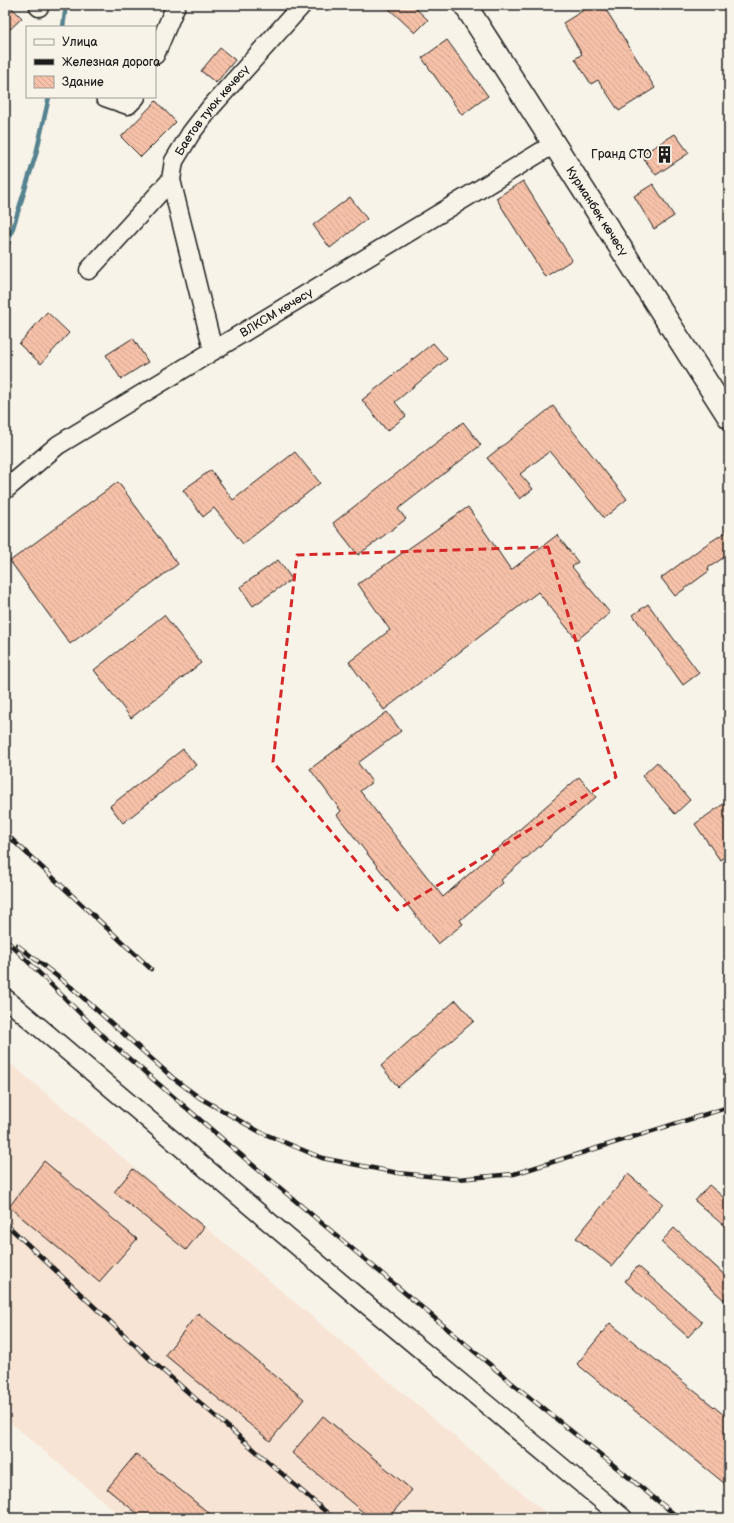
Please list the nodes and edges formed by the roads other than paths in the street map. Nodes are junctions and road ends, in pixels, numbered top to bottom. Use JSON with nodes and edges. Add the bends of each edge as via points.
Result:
{"nodes":[{"id":1,"x":176,"y":5,"type":"edge"},
{"id":2,"x":302,"y":5,"type":"edge"},
{"id":3,"x":465,"y":5,"type":"edge"},
{"id":4,"x":156,"y":53,"type":"edge"},
{"id":5,"x":108,"y":98,"type":"edge"},
{"id":6,"x":135,"y":98,"type":"edge"},
{"id":7,"x":554,"y":144,"type":"junction"},
{"id":8,"x":171,"y":180,"type":"junction"},
{"id":9,"x":89,"y":270,"type":"dead end"},
{"id":10,"x":213,"y":350,"type":"junction"},
{"id":11,"x":729,"y":417,"type":"edge"},
{"id":12,"x":5,"y":490,"type":"edge"},
{"id":13,"x":5,"y":998,"type":"edge"},
{"id":14,"x":623,"y":1518,"type":"edge"}],
"edges":[{"from":1,"to":4,"type":"street"},
{"from":2,"to":8,"type":"street","name":"Баетов туюк көчөсү","via":[[191,133],[174,161]]},
{"from":3,"to":7,"type":"main road","name":"Курманбек көчөсү"},
{"from":5,"to":6,"type":"street","via":[[128,105]]},
{"from":7,"to":10,"type":"street","name":"ВЛКСМ көчөсү"},
{"from":7,"to":11,"type":"main road","name":"Курманбек көчөсү"},
{"from":8,"to":9,"type":"street"},
{"from":8,"to":10,"type":"street","name":"Баетов туюк көчөсү"},
{"from":10,"to":12,"type":"street","name":"ВЛКСМ көчөсү","via":[[58,445]]},
{"from":13,"to":14,"type":"street"}]}
